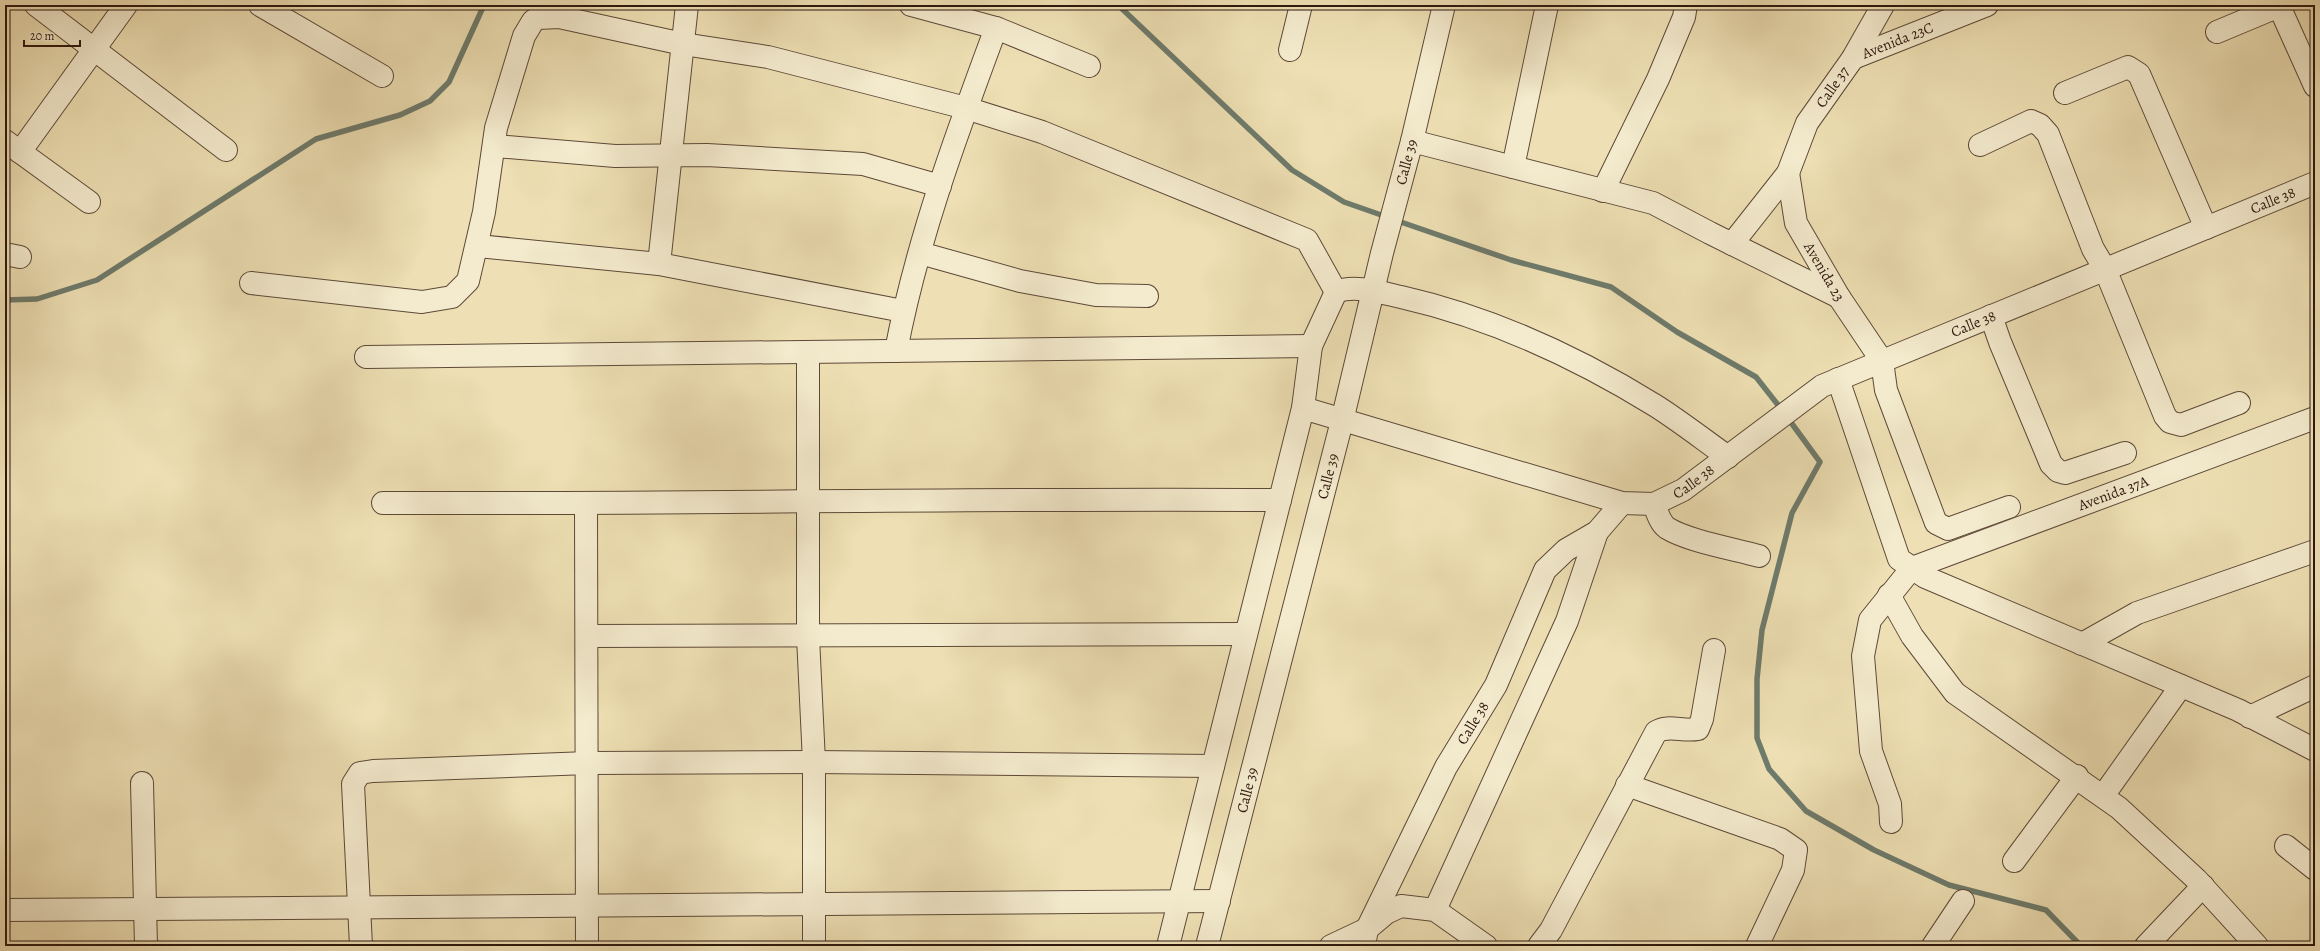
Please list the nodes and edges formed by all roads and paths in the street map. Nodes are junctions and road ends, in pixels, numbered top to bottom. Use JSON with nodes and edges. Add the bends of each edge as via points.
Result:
{"nodes":[{"id":1,"x":36,"y":5,"type":"edge"},
{"id":2,"x":126,"y":5,"type":"edge"},
{"id":3,"x":260,"y":5,"type":"edge"},
{"id":4,"x":687,"y":5,"type":"edge"},
{"id":5,"x":911,"y":5,"type":"edge"},
{"id":6,"x":1301,"y":5,"type":"edge"},
{"id":7,"x":1444,"y":5,"type":"edge"},
{"id":8,"x":1547,"y":5,"type":"edge"},
{"id":9,"x":1686,"y":5,"type":"edge"},
{"id":10,"x":1883,"y":5,"type":"edge"},
{"id":11,"x":1987,"y":5,"type":"edge"},
{"id":12,"x":996,"y":28,"type":"junction"},
{"id":13,"x":2217,"y":32,"type":"dead end"},
{"id":14,"x":683,"y":44,"type":"junction"},
{"id":15,"x":94,"y":50,"type":"junction"},
{"id":16,"x":1290,"y":50,"type":"dead end"},
{"id":17,"x":1853,"y":58,"type":"junction"},
{"id":18,"x":1089,"y":66,"type":"dead end"},
{"id":19,"x":382,"y":76,"type":"dead end"},
{"id":20,"x":2315,"y":86,"type":"edge"},
{"id":21,"x":2065,"y":93,"type":"dead end"},
{"id":22,"x":966,"y":108,"type":"junction"},
{"id":23,"x":1412,"y":141,"type":"junction"},
{"id":24,"x":1980,"y":145,"type":"dead end"},
{"id":25,"x":13,"y":146,"type":"edge"},
{"id":26,"x":495,"y":146,"type":"junction"},
{"id":27,"x":226,"y":150,"type":"dead end"},
{"id":28,"x":671,"y":156,"type":"junction"},
{"id":29,"x":1512,"y":168,"type":"junction"},
{"id":30,"x":1788,"y":173,"type":"junction"},
{"id":31,"x":2315,"y":183,"type":"edge"},
{"id":32,"x":940,"y":186,"type":"junction"},
{"id":33,"x":1603,"y":191,"type":"junction"},
{"id":34,"x":89,"y":202,"type":"dead end"},
{"id":35,"x":2206,"y":228,"type":"junction"},
{"id":36,"x":1732,"y":244,"type":"junction"},
{"id":37,"x":478,"y":246,"type":"junction"},
{"id":38,"x":920,"y":253,"type":"junction"},
{"id":39,"x":659,"y":264,"type":"junction"},
{"id":40,"x":2105,"y":269,"type":"junction"},
{"id":41,"x":251,"y":283,"type":"dead end"},
{"id":42,"x":1374,"y":291,"type":"junction"},
{"id":43,"x":1336,"y":292,"type":"junction"},
{"id":44,"x":1147,"y":296,"type":"dead end"},
{"id":45,"x":1839,"y":297,"type":"junction"},
{"id":46,"x":903,"y":311,"type":"junction"},
{"id":47,"x":1992,"y":316,"type":"junction"},
{"id":48,"x":1311,"y":346,"type":"junction"},
{"id":49,"x":896,"y":351,"type":"junction"},
{"id":50,"x":808,"y":353,"type":"junction"},
{"id":51,"x":366,"y":357,"type":"dead end"},
{"id":52,"x":1882,"y":361,"type":"junction"},
{"id":53,"x":1838,"y":380,"type":"junction"},
{"id":54,"x":2239,"y":403,"type":"dead end"},
{"id":55,"x":1303,"y":408,"type":"junction"},
{"id":56,"x":2315,"y":418,"type":"edge"},
{"id":57,"x":1342,"y":421,"type":"junction"},
{"id":58,"x":2125,"y":454,"type":"dead end"},
{"id":59,"x":1728,"y":457,"type":"junction"},
{"id":60,"x":1280,"y":500,"type":"junction"},
{"id":61,"x":808,"y":501,"type":"junction"},
{"id":62,"x":383,"y":503,"type":"dead end"},
{"id":63,"x":1622,"y":503,"type":"junction"},
{"id":64,"x":586,"y":504,"type":"junction"},
{"id":65,"x":1654,"y":504,"type":"junction"},
{"id":66,"x":2009,"y":507,"type":"dead end"},
{"id":67,"x":1597,"y":532,"type":"junction"},
{"id":68,"x":2315,"y":551,"type":"edge"},
{"id":69,"x":1759,"y":556,"type":"dead end"},
{"id":70,"x":1912,"y":568,"type":"junction"},
{"id":71,"x":1889,"y":595,"type":"junction"},
{"id":72,"x":1246,"y":634,"type":"junction"},
{"id":73,"x":587,"y":636,"type":"junction"},
{"id":74,"x":808,"y":637,"type":"junction"},
{"id":75,"x":2082,"y":644,"type":"junction"},
{"id":76,"x":1714,"y":650,"type":"dead end"},
{"id":77,"x":2181,"y":686,"type":"junction"},
{"id":78,"x":2315,"y":686,"type":"edge"},
{"id":79,"x":2250,"y":717,"type":"junction"},
{"id":80,"x":2315,"y":750,"type":"edge"},
{"id":81,"x":814,"y":762,"type":"junction"},
{"id":82,"x":588,"y":763,"type":"junction"},
{"id":83,"x":1213,"y":766,"type":"junction"},
{"id":84,"x":2077,"y":776,"type":"junction"},
{"id":85,"x":142,"y":783,"type":"dead end"},
{"id":86,"x":1627,"y":785,"type":"junction"},
{"id":87,"x":2103,"y":796,"type":"junction"},
{"id":88,"x":1891,"y":822,"type":"dead end"},
{"id":89,"x":2286,"y":846,"type":"dead end"},
{"id":90,"x":2014,"y":861,"type":"dead end"},
{"id":91,"x":2315,"y":869,"type":"edge"},
{"id":92,"x":2203,"y":886,"type":"junction"},
{"id":93,"x":1179,"y":901,"type":"junction"},
{"id":94,"x":1219,"y":901,"type":"junction"},
{"id":95,"x":1962,"y":901,"type":"dead end"},
{"id":96,"x":814,"y":904,"type":"junction"},
{"id":97,"x":586,"y":906,"type":"junction"},
{"id":98,"x":360,"y":907,"type":"junction"},
{"id":99,"x":146,"y":909,"type":"junction"},
{"id":100,"x":5,"y":910,"type":"edge"},
{"id":101,"x":1435,"y":910,"type":"junction"},
{"id":102,"x":1365,"y":938,"type":"edge"},
{"id":103,"x":146,"y":946,"type":"edge"},
{"id":104,"x":361,"y":946,"type":"edge"},
{"id":105,"x":588,"y":946,"type":"edge"},
{"id":106,"x":814,"y":946,"type":"edge"},
{"id":107,"x":1168,"y":946,"type":"edge"},
{"id":108,"x":1207,"y":946,"type":"edge"},
{"id":109,"x":1332,"y":946,"type":"edge"},
{"id":110,"x":1486,"y":946,"type":"edge"},
{"id":111,"x":1539,"y":946,"type":"edge"},
{"id":112,"x":1757,"y":946,"type":"edge"},
{"id":113,"x":1933,"y":946,"type":"edge"},
{"id":114,"x":2146,"y":946,"type":"edge"},
{"id":115,"x":2257,"y":946,"type":"edge"}],
"edges":[{"from":1,"to":15,"type":"street"},
{"from":2,"to":15,"type":"street"},
{"from":3,"to":19,"type":"street"},
{"from":4,"to":14,"type":"street"},
{"from":5,"to":12,"type":"street"},
{"from":6,"to":16,"type":"street"},
{"from":7,"to":23,"type":"street","name":"Calle 39"},
{"from":8,"to":29,"type":"street"},
{"from":9,"to":33,"type":"street","via":[[1684,17],[1658,79]]},
{"from":10,"to":17,"type":"street","name":"Calle 37"},
{"from":11,"to":17,"type":"street","name":"Avenida 23C"},
{"from":12,"to":18,"type":"street"},
{"from":12,"to":22,"type":"street"},
{"from":13,"to":20,"type":"street","via":[[2279,6]]},
{"from":14,"to":22,"type":"street","via":[[768,57]]},
{"from":14,"to":26,"type":"street","via":[[559,17],[545,17],[533,21],[524,36],[509,78],[496,128]]},
{"from":14,"to":28,"type":"street"},
{"from":15,"to":25,"type":"street"},
{"from":15,"to":27,"type":"street"},
{"from":17,"to":30,"type":"street","name":"Calle 37","via":[[1807,123]]},
{"from":21,"to":35,"type":"street","via":[[2128,67],[2139,74]]},
{"from":22,"to":32,"type":"street"},
{"from":22,"to":43,"type":"street","via":[[1042,132],[1307,240]]},
{"from":23,"to":29,"type":"street"},
{"from":23,"to":42,"type":"street","name":"Calle 39"},
{"from":24,"to":40,"type":"street","via":[[2031,121],[2040,125],[2048,134],[2093,249]]},
{"from":25,"to":34,"type":"street"},
{"from":26,"to":28,"type":"street","via":[[614,156]]},
{"from":26,"to":37,"type":"street"},
{"from":28,"to":32,"type":"street","via":[[707,155],[863,164]]},
{"from":28,"to":39,"type":"street"},
{"from":29,"to":33,"type":"street"},
{"from":30,"to":36,"type":"street"},
{"from":30,"to":45,"type":"street","name":"Avenida 23","via":[[1796,223]]},
{"from":31,"to":35,"type":"street","name":"Calle 38"},
{"from":32,"to":38,"type":"street"},
{"from":33,"to":36,"type":"street","via":[[1652,203]]},
{"from":35,"to":40,"type":"street","name":"Calle 38"},
{"from":36,"to":45,"type":"street"},
{"from":37,"to":39,"type":"street"},
{"from":37,"to":41,"type":"street","via":[[468,282],[452,298],[422,302]]},
{"from":38,"to":44,"type":"street","via":[[1020,281],[1096,295]]},
{"from":38,"to":46,"type":"street"},
{"from":39,"to":46,"type":"street"},
{"from":40,"to":47,"type":"street","name":"Calle 38"},
{"from":40,"to":54,"type":"street","via":[[2165,416],[2170,422],[2181,424]]},
{"from":42,"to":43,"type":"street","via":[[1344,288]]},
{"from":42,"to":57,"type":"street","name":"Calle 39"},
{"from":42,"to":59,"type":"street","via":[[1437,306],[1518,333],[1582,363],[1657,407]]},
{"from":43,"to":48,"type":"street"},
{"from":45,"to":52,"type":"street","name":"Avenida 23"},
{"from":46,"to":49,"type":"street"},
{"from":47,"to":52,"type":"street","name":"Calle 38"},
{"from":47,"to":58,"type":"street","via":[[2000,342],[2048,457],[2058,471],[2065,473]]},
{"from":48,"to":49,"type":"street"},
{"from":48,"to":55,"type":"street"},
{"from":49,"to":50,"type":"street"},
{"from":50,"to":51,"type":"street"},
{"from":50,"to":61,"type":"street"},
{"from":52,"to":53,"type":"street","name":"Calle 38"},
{"from":52,"to":66,"type":"street","via":[[1886,390],[1936,523],[1948,529]]},
{"from":53,"to":59,"type":"street","name":"Calle 38","via":[[1822,386]]},
{"from":53,"to":70,"type":"street","via":[[1899,559]]},
{"from":55,"to":57,"type":"street"},
{"from":55,"to":60,"type":"street"},
{"from":56,"to":70,"type":"street","name":"Avenida 37A"},
{"from":57,"to":63,"type":"street"},
{"from":57,"to":94,"type":"street","name":"Calle 39"},
{"from":59,"to":65,"type":"street","name":"Calle 38","via":[[1683,490]]},
{"from":60,"to":61,"type":"street","via":[[1044,498]]},
{"from":60,"to":72,"type":"street"},
{"from":61,"to":64,"type":"street"},
{"from":61,"to":74,"type":"street"},
{"from":62,"to":64,"type":"street"},
{"from":63,"to":65,"type":"street"},
{"from":63,"to":67,"type":"street","name":"Calle 38"},
{"from":64,"to":73,"type":"street"},
{"from":65,"to":69,"type":"street","via":[[1667,528]]},
{"from":67,"to":101,"type":"street","via":[[1567,621]]},
{"from":67,"to":102,"type":"street","name":"Calle 38","via":[[1566,550],[1545,570],[1496,685],[1446,767]]},
{"from":68,"to":75,"type":"street","via":[[2137,613]]},
{"from":70,"to":71,"type":"street"},
{"from":70,"to":75,"type":"street","via":[[1925,577]]},
{"from":71,"to":84,"type":"street","via":[[1912,636],[1955,693]]},
{"from":71,"to":88,"type":"street","via":[[1870,620],[1863,656],[1871,751],[1890,804]]},
{"from":72,"to":74,"type":"street"},
{"from":72,"to":83,"type":"street"},
{"from":73,"to":74,"type":"street"},
{"from":73,"to":82,"type":"street"},
{"from":74,"to":81,"type":"street"},
{"from":75,"to":77,"type":"street"},
{"from":76,"to":86,"type":"street","via":[[1698,729],[1688,731],[1663,728],[1656,732]]},
{"from":77,"to":79,"type":"street"},
{"from":77,"to":87,"type":"street"},
{"from":78,"to":79,"type":"street"},
{"from":79,"to":80,"type":"street"},
{"from":81,"to":82,"type":"street"},
{"from":81,"to":83,"type":"street"},
{"from":81,"to":96,"type":"street"},
{"from":82,"to":97,"type":"street"},
{"from":82,"to":98,"type":"street","via":[[360,773],[353,784]]},
{"from":83,"to":93,"type":"street"},
{"from":84,"to":87,"type":"street"},
{"from":84,"to":90,"type":"street"},
{"from":85,"to":99,"type":"street"},
{"from":86,"to":111,"type":"street","via":[[1551,930]]},
{"from":86,"to":112,"type":"street","via":[[1780,838],[1796,850],[1793,870]]},
{"from":87,"to":92,"type":"street"},
{"from":89,"to":91,"type":"street"},
{"from":92,"to":114,"type":"street"},
{"from":92,"to":115,"type":"street"},
{"from":93,"to":94,"type":"street"},
{"from":93,"to":96,"type":"street"},
{"from":93,"to":107,"type":"street"},
{"from":94,"to":108,"type":"street","name":"Calle 39"},
{"from":95,"to":113,"type":"street"},
{"from":96,"to":97,"type":"street"},
{"from":96,"to":106,"type":"street"},
{"from":97,"to":98,"type":"street"},
{"from":97,"to":105,"type":"street"},
{"from":98,"to":99,"type":"street"},
{"from":98,"to":104,"type":"street"},
{"from":99,"to":100,"type":"street"},
{"from":99,"to":103,"type":"street"},
{"from":101,"to":102,"type":"street","via":[[1401,906],[1386,913]]},
{"from":101,"to":110,"type":"street"},
{"from":102,"to":109,"type":"street"}]}
